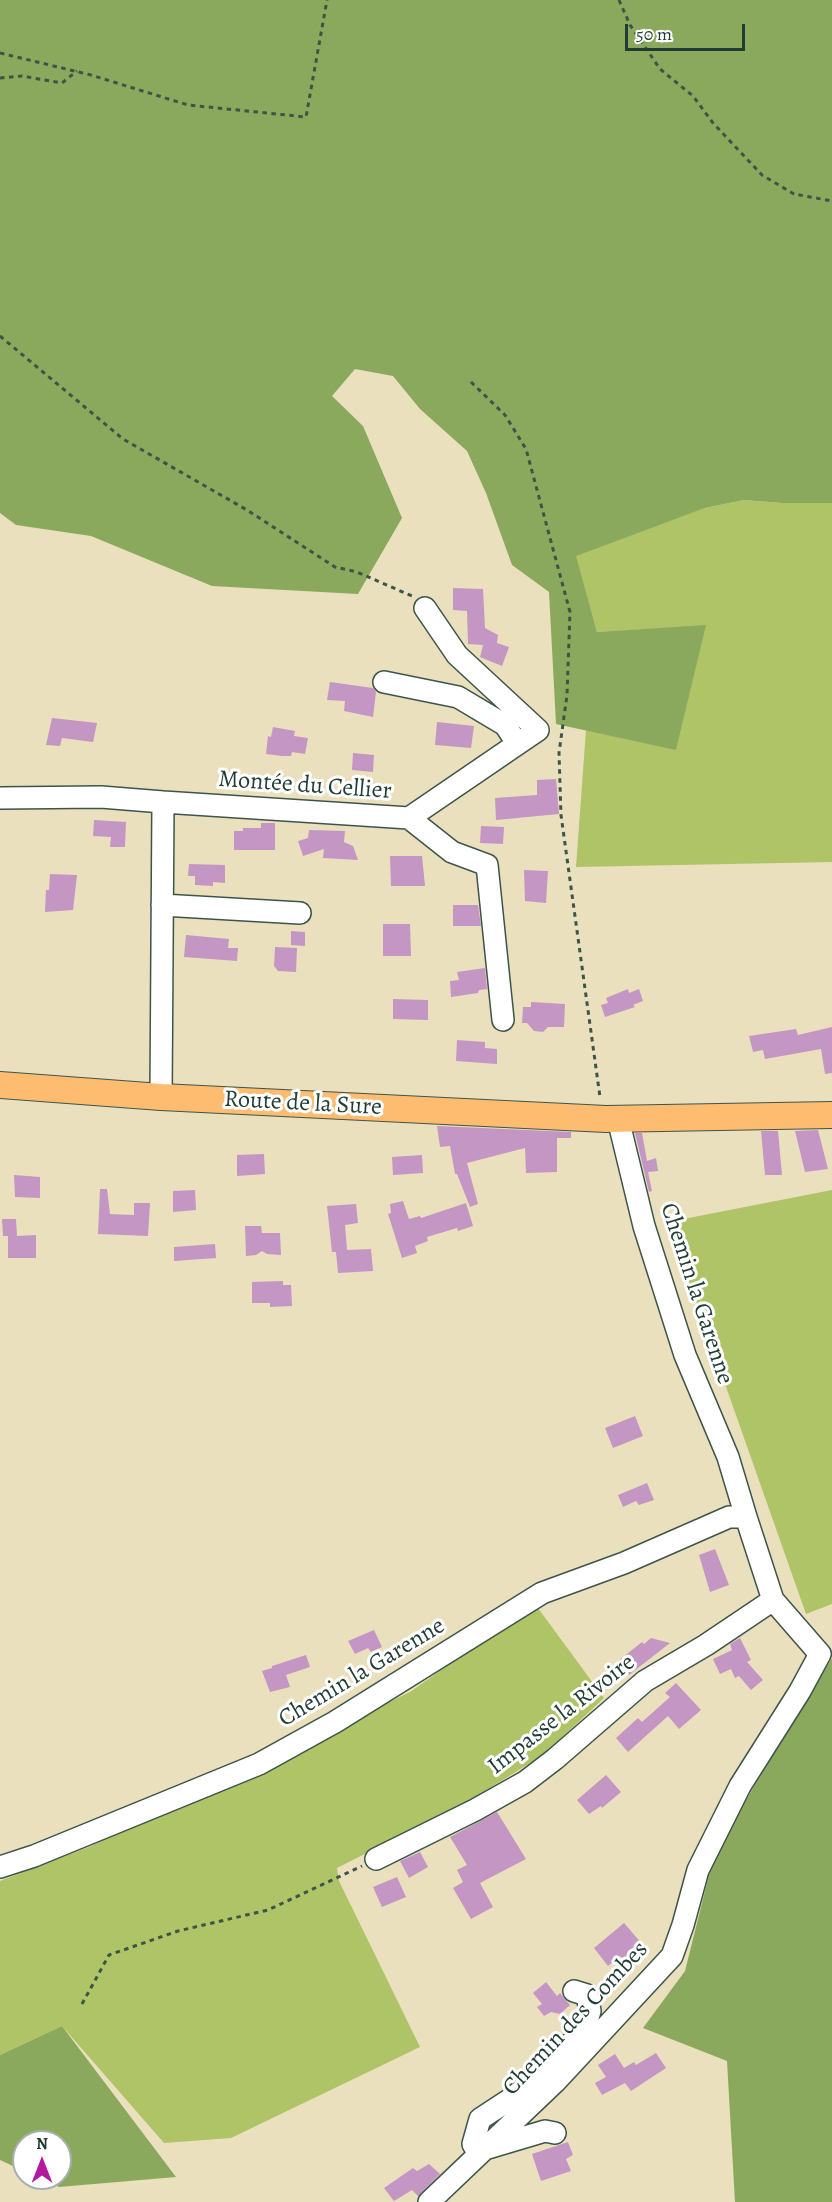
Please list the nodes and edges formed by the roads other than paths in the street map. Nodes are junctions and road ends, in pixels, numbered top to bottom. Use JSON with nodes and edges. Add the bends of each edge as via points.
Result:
{"nodes":[{"id":1,"x":425,"y":608,"type":"road end"},
{"id":2,"x":384,"y":682,"type":"dead end"},
{"id":3,"x":517,"y":743,"type":"junction"},
{"id":4,"x":0,"y":798,"type":"edge"},
{"id":5,"x":163,"y":802,"type":"junction"},
{"id":6,"x":409,"y":818,"type":"junction"},
{"id":7,"x":162,"y":905,"type":"junction"},
{"id":8,"x":300,"y":913,"type":"dead end"},
{"id":9,"x":503,"y":1020,"type":"dead end"},
{"id":10,"x":0,"y":1085,"type":"edge"},
{"id":11,"x":162,"y":1097,"type":"junction"},
{"id":12,"x":832,"y":1115,"type":"edge"},
{"id":13,"x":613,"y":1119,"type":"junction"},
{"id":14,"x":746,"y":1517,"type":"junction"},
{"id":15,"x":773,"y":1600,"type":"junction"},
{"id":16,"x":820,"y":1654,"type":"joint"},
{"id":17,"x":376,"y":1859,"type":"road end"},
{"id":18,"x":0,"y":1867,"type":"edge"},
{"id":19,"x":573,"y":1991,"type":"dead end"},
{"id":20,"x":555,"y":2133,"type":"dead end"},
{"id":21,"x":482,"y":2151,"type":"junction"},
{"id":22,"x":429,"y":2202,"type":"edge"}],
"edges":[{"from":1,"to":3,"type":"street","name":"Montée du Cellier","via":[[457,656],[538,730]]},
{"from":2,"to":3,"type":"street","via":[[458,697],[505,725]]},
{"from":3,"to":6,"type":"street","name":"Montée du Cellier"},
{"from":4,"to":5,"type":"street","name":"Montée du Cellier","via":[[101,797]]},
{"from":5,"to":6,"type":"street","name":"Montée du Cellier"},
{"from":5,"to":7,"type":"street"},
{"from":6,"to":9,"type":"street","via":[[452,852],[487,865]]},
{"from":7,"to":8,"type":"street"},
{"from":7,"to":11,"type":"street"},
{"from":10,"to":11,"type":"main road","name":"Route de la Sure"},
{"from":11,"to":13,"type":"main road","name":"Route de la Sure"},
{"from":12,"to":13,"type":"main road","name":"Route de la Sure"},
{"from":13,"to":14,"type":"street","name":"Chemin la Garenne","via":[[620,1127],[644,1226],[686,1355],[728,1457]]},
{"from":14,"to":15,"type":"street","name":"Chemin la Garenne"},
{"from":14,"to":18,"type":"street","name":"Chemin la Garenne","via":[[729,1517],[624,1563],[542,1593],[335,1722],[259,1764]]},
{"from":15,"to":16,"type":"street","name":"Chemin la Garenne"},
{"from":15,"to":17,"type":"street","name":"Impasse la Rivoire","via":[[645,1681],[525,1782]]},
{"from":16,"to":21,"type":"street","name":"Chemin des Combes","via":[[740,1786],[698,1870],[672,1956],[555,2082]]},
{"from":19,"to":21,"type":"street","via":[[587,1995],[590,2011],[585,2028],[542,2075],[480,2119],[473,2144]]},
{"from":20,"to":21,"type":"street","via":[[545,2132]]},
{"from":21,"to":22,"type":"street","name":"Chemin des Combes"}]}
